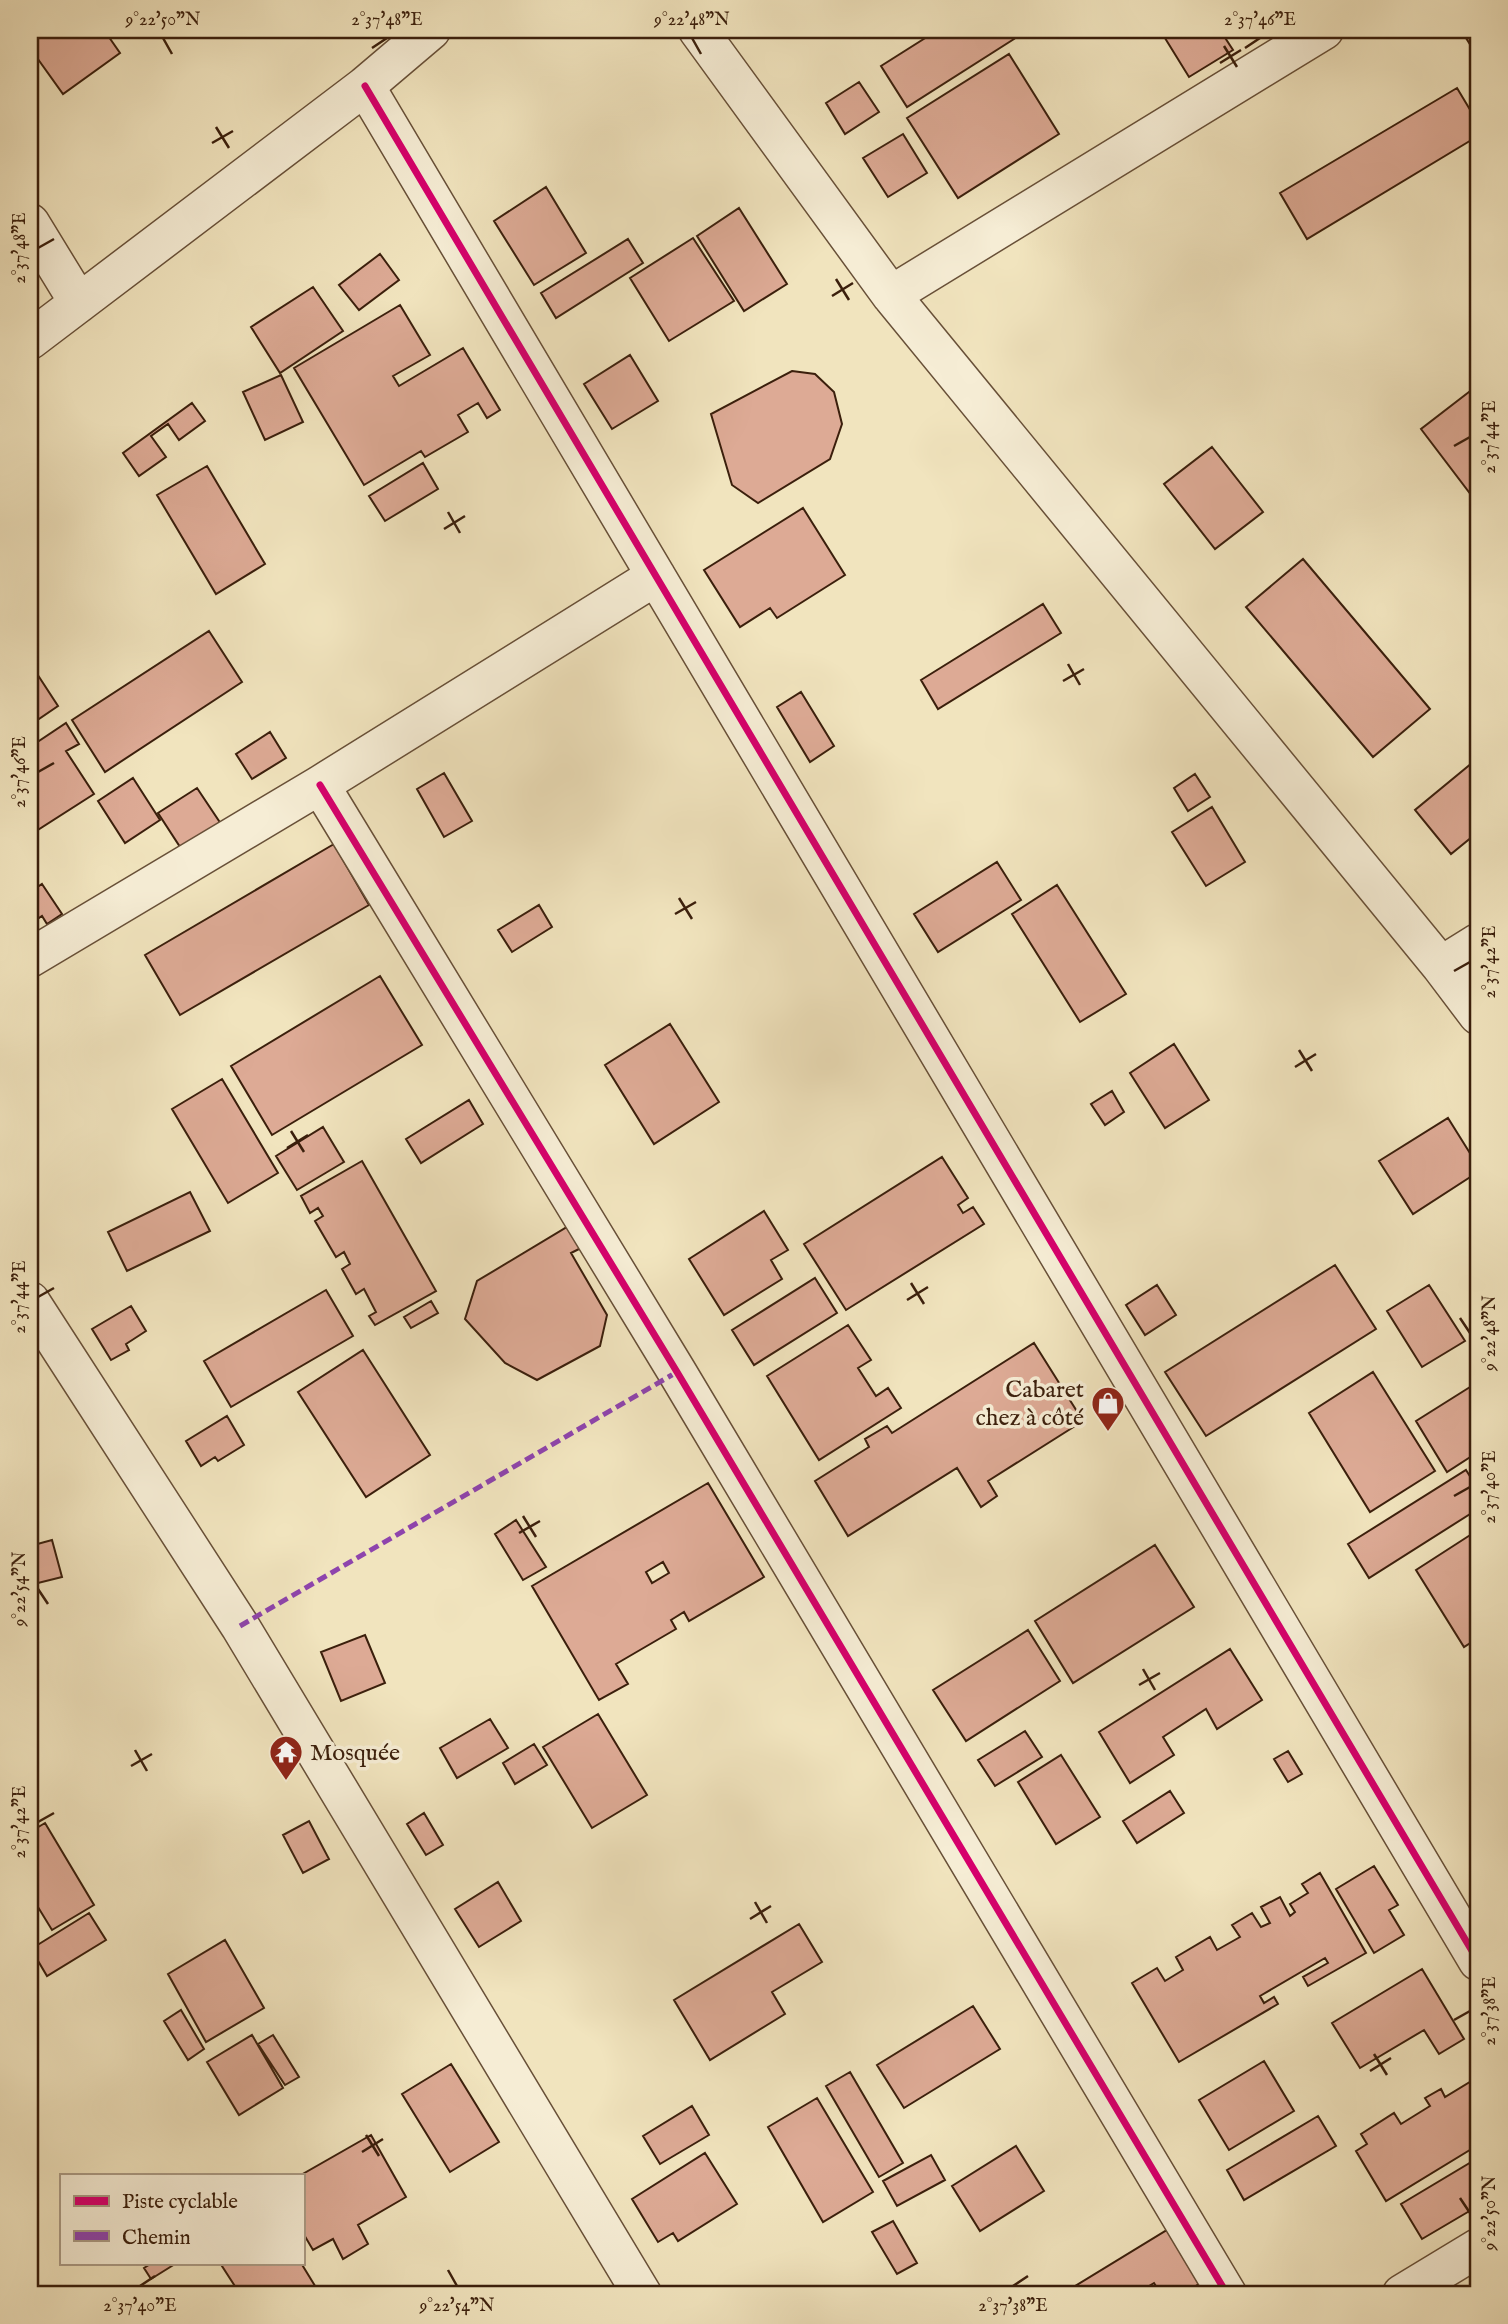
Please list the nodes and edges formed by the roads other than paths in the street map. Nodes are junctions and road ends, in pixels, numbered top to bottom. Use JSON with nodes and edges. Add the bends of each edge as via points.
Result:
{"nodes":[{"id":1,"x":431,"y":30,"type":"edge"},
{"id":2,"x":698,"y":30,"type":"edge"},
{"id":3,"x":1324,"y":30,"type":"edge"},
{"id":4,"x":365,"y":86,"type":"junction"},
{"id":5,"x":30,"y":223,"type":"edge"},
{"id":6,"x":891,"y":295,"type":"junction"},
{"id":7,"x":79,"y":303,"type":"junction"},
{"id":8,"x":30,"y":340,"type":"edge"},
{"id":9,"x":656,"y":576,"type":"junction"},
{"id":10,"x":320,"y":785,"type":"junction"},
{"id":11,"x":1478,"y":943,"type":"edge"},
{"id":12,"x":30,"y":958,"type":"edge"},
{"id":13,"x":1441,"y":966,"type":"junction"},
{"id":14,"x":1478,"y":1014,"type":"edge"},
{"id":15,"x":30,"y":1301,"type":"edge"},
{"id":16,"x":1478,"y":1961,"type":"edge"},
{"id":17,"x":1478,"y":2248,"type":"edge"},
{"id":18,"x":642,"y":2294,"type":"edge"},
{"id":19,"x":1227,"y":2294,"type":"edge"},
{"id":20,"x":1402,"y":2294,"type":"edge"}],
"edges":[{"from":1,"to":4,"type":"street"},
{"from":2,"to":6,"type":"street"},
{"from":3,"to":6,"type":"street"},
{"from":4,"to":7,"type":"street"},
{"from":4,"to":9,"type":"street"},
{"from":5,"to":7,"type":"street"},
{"from":6,"to":13,"type":"street"},
{"from":7,"to":8,"type":"street"},
{"from":9,"to":10,"type":"street"},
{"from":9,"to":16,"type":"street"},
{"from":10,"to":12,"type":"street"},
{"from":10,"to":19,"type":"street","via":[[670,1360]]},
{"from":11,"to":13,"type":"street"},
{"from":13,"to":14,"type":"street"},
{"from":15,"to":18,"type":"street","via":[[240,1626]]},
{"from":17,"to":20,"type":"street"}]}
